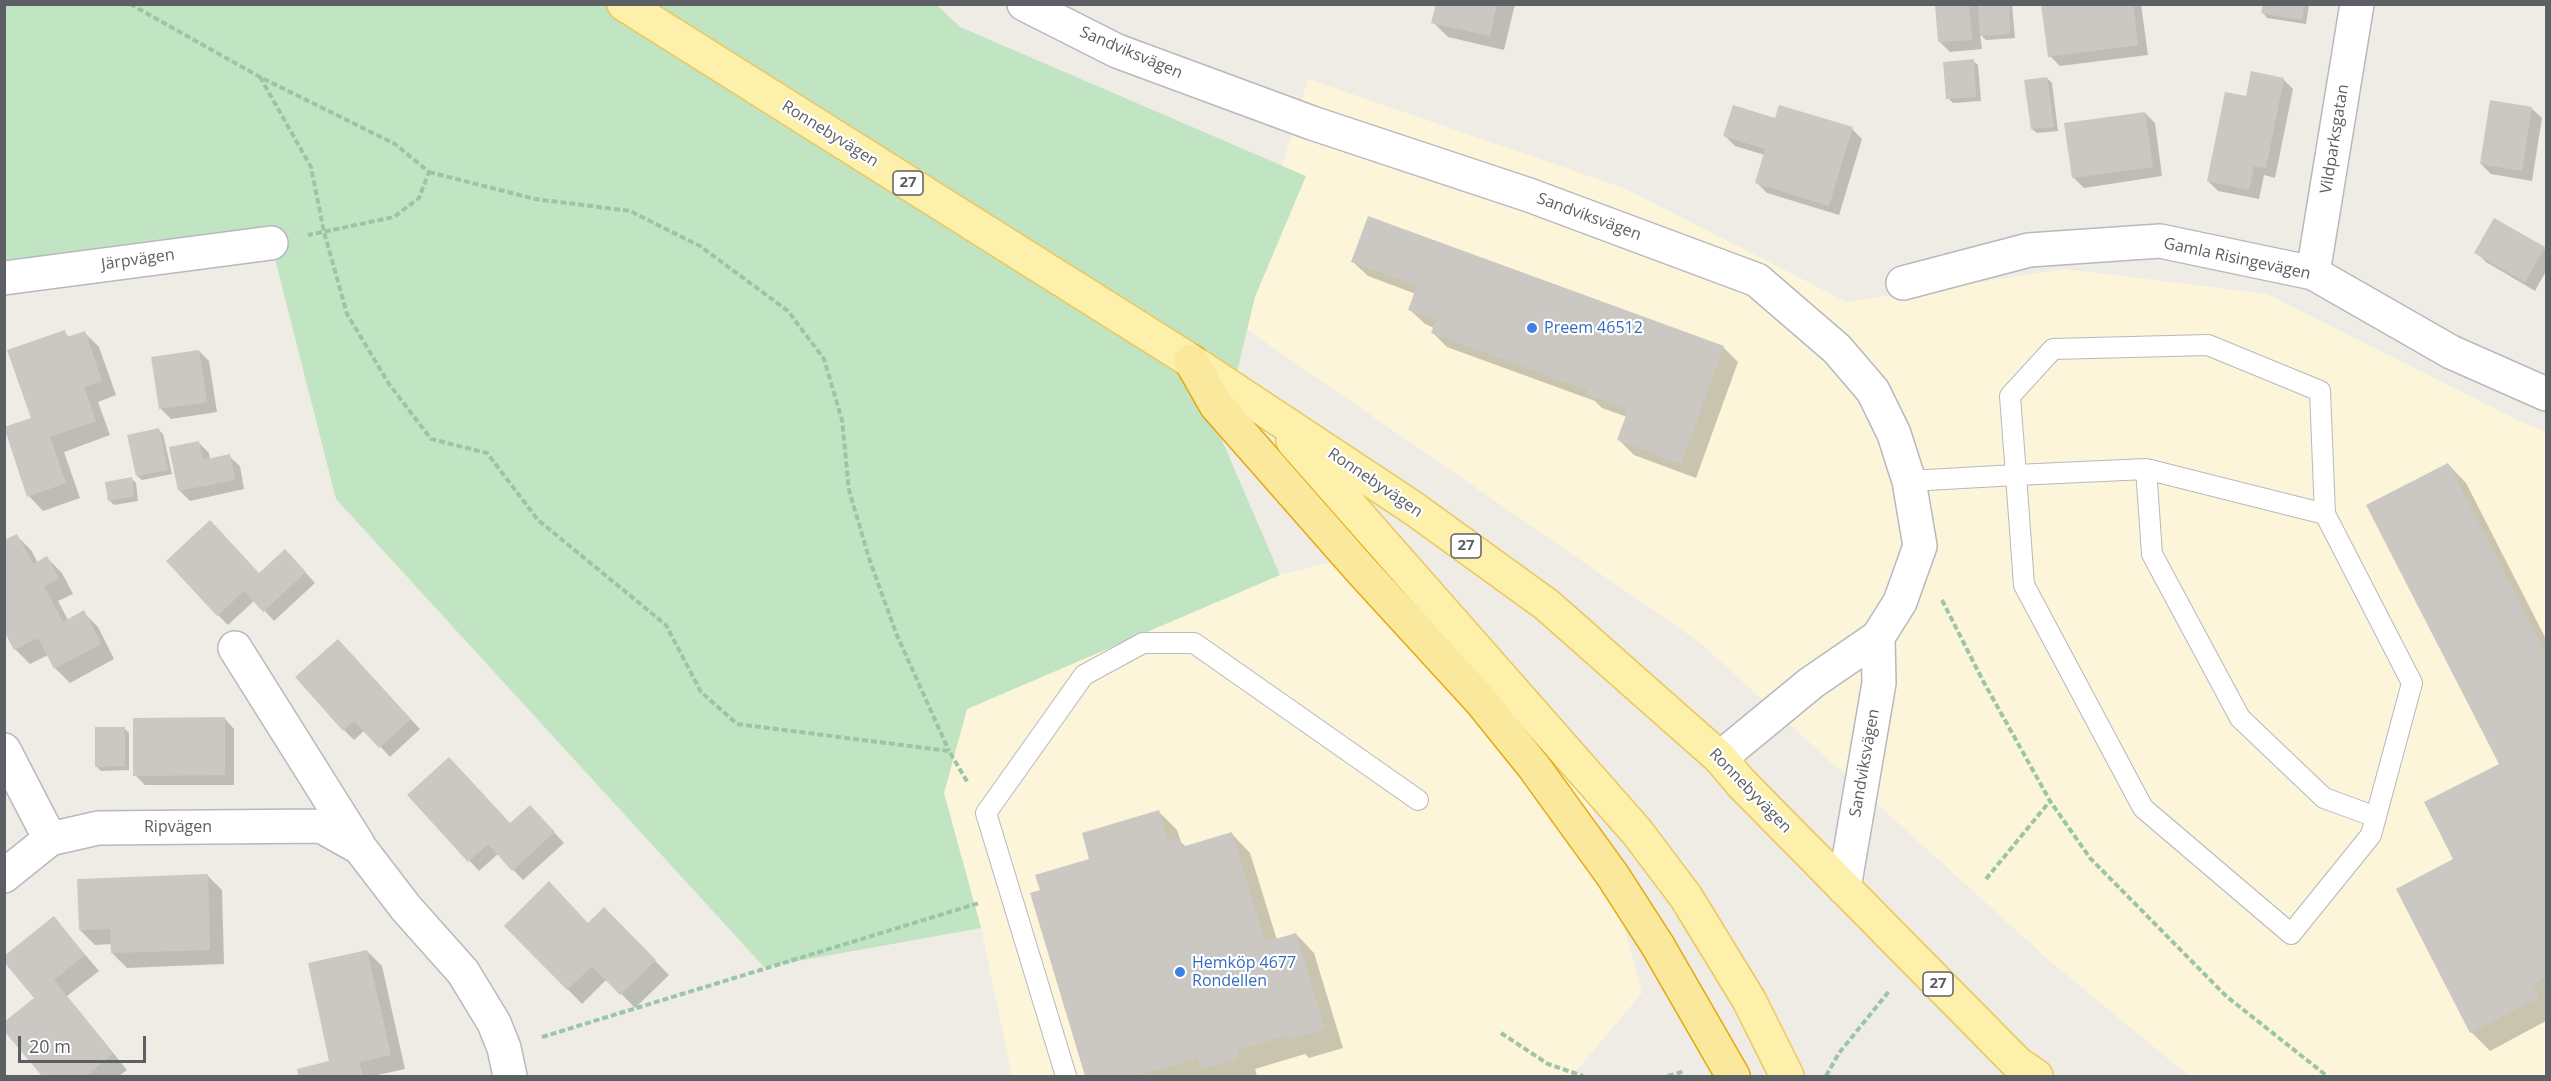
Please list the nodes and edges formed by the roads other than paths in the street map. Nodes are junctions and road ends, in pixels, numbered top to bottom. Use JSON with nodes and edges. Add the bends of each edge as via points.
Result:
{"nodes":[{"id":1,"x":624,"y":4,"type":"edge"},
{"id":2,"x":1023,"y":4,"type":"edge"},
{"id":3,"x":2357,"y":4,"type":"edge"},
{"id":4,"x":272,"y":243,"type":"road end"},
{"id":5,"x":2313,"y":273,"type":"junction"},
{"id":6,"x":4,"y":278,"type":"edge"},
{"id":7,"x":1903,"y":283,"type":"dead end"},
{"id":8,"x":1191,"y":361,"type":"junction"},
{"id":9,"x":2547,"y":394,"type":"edge"},
{"id":10,"x":1266,"y":410,"type":"junction"},
{"id":11,"x":2146,"y":469,"type":"junction"},
{"id":12,"x":2016,"y":475,"type":"junction"},
{"id":13,"x":1909,"y":481,"type":"junction"},
{"id":14,"x":2325,"y":514,"type":"junction"},
{"id":15,"x":1878,"y":637,"type":"junction"},
{"id":16,"x":235,"y":648,"type":"dead end"},
{"id":17,"x":4,"y":750,"type":"edge"},
{"id":18,"x":1720,"y":758,"type":"junction"},
{"id":19,"x":1418,"y":800,"type":"dead end"},
{"id":20,"x":2376,"y":818,"type":"junction"},
{"id":21,"x":50,"y":839,"type":"junction"},
{"id":22,"x":360,"y":848,"type":"junction"},
{"id":23,"x":4,"y":876,"type":"edge"},
{"id":24,"x":1844,"y":888,"type":"junction"},
{"id":25,"x":507,"y":1062,"type":"edge"},
{"id":26,"x":1066,"y":1077,"type":"edge"},
{"id":27,"x":1733,"y":1077,"type":"edge"},
{"id":28,"x":1787,"y":1077,"type":"edge"},
{"id":29,"x":2036,"y":1077,"type":"edge"}],
"edges":[{"from":1,"to":8,"type":"main road","name":"Ronnebyvägen","number":"27"},
{"from":2,"to":13,"type":"street","name":"Sandviksvägen","via":[[1117,51],[1312,123],[1529,195],[1757,280],[1837,349],[1873,391],[1894,434]]},
{"from":3,"to":5,"type":"street","name":"Vildparksgatan"},
{"from":4,"to":6,"type":"street","name":"Järpvägen"},
{"from":5,"to":7,"type":"street","name":"Gamla Risingevägen","via":[[2160,241],[2028,250]]},
{"from":5,"to":9,"type":"street","name":"Gamla Risingevägen","via":[[2451,352]]},
{"from":8,"to":10,"type":"main road","name":"Ronnebyvägen","number":"27"},
{"from":8,"to":27,"type":"highway","via":[[1216,405],[1480,700],[1534,767],[1658,946]]},
{"from":10,"to":18,"type":"main road","name":"Ronnebyvägen","number":"27","via":[[1413,508],[1547,606]]},
{"from":10,"to":28,"type":"main road","via":[[1637,832],[1686,897],[1749,1000]]},
{"from":11,"to":12,"type":"lane"},
{"from":11,"to":14,"type":"lane"},
{"from":11,"to":20,"type":"lane","via":[[2152,555],[2240,718],[2324,798]]},
{"from":12,"to":13,"type":"lane"},
{"from":12,"to":14,"type":"lane","via":[[2010,396],[2053,349],[2208,345],[2320,390]]},
{"from":12,"to":20,"type":"lane","via":[[2024,585],[2144,808],[2291,934],[2371,835]]},
{"from":13,"to":15,"type":"street","name":"Sandviksvägen","via":[[1920,546],[1900,602]]},
{"from":14,"to":20,"type":"lane","via":[[2412,683]]},
{"from":15,"to":18,"type":"street","name":"Sandviksvägen","via":[[1811,683]]},
{"from":15,"to":24,"type":"street","name":"Sandviksvägen","via":[[1879,683]]},
{"from":16,"to":22,"type":"street","name":"Ripvägen"},
{"from":17,"to":21,"type":"street"},
{"from":18,"to":24,"type":"main road","name":"Ronnebyvägen","number":"27"},
{"from":19,"to":26,"type":"lane","via":[[1194,643],[1143,643],[1084,675],[986,813]]},
{"from":21,"to":22,"type":"street","name":"Ripvägen","via":[[98,828],[321,826]]},
{"from":21,"to":23,"type":"street","name":"Ripvägen"},
{"from":22,"to":25,"type":"street","name":"Ripvägen","via":[[463,972],[494,1023]]},
{"from":24,"to":29,"type":"main road","name":"Ronnebyvägen","number":"27","via":[[2017,1063]]}]}
